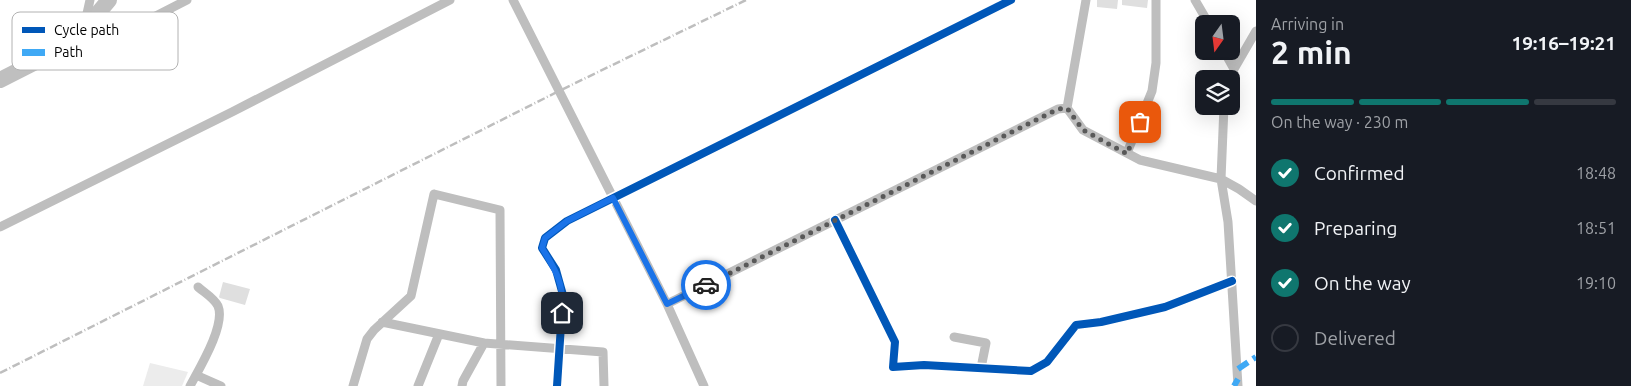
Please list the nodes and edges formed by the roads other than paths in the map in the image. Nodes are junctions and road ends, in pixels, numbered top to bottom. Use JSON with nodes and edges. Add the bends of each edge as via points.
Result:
{"nodes":[{"id":1,"x":188,"y":0,"type":"edge"},
{"id":2,"x":450,"y":0,"type":"edge"},
{"id":3,"x":512,"y":0,"type":"edge"},
{"id":4,"x":1011,"y":0,"type":"edge"},
{"id":5,"x":1086,"y":0,"type":"edge"},
{"id":6,"x":1156,"y":0,"type":"edge"},
{"id":7,"x":1196,"y":0,"type":"edge"},
{"id":8,"x":164,"y":12,"type":"edge"},
{"id":9,"x":1204,"y":15,"type":"edge"},
{"id":10,"x":1256,"y":31,"type":"edge"},
{"id":11,"x":1229,"y":60,"type":"edge"},
{"id":12,"x":1234,"y":69,"type":"joint"},
{"id":13,"x":1067,"y":108,"type":"junction"},
{"id":14,"x":1224,"y":115,"type":"edge"},
{"id":15,"x":1127,"y":154,"type":"junction"},
{"id":16,"x":1220,"y":179,"type":"junction"},
{"id":17,"x":613,"y":198,"type":"junction"},
{"id":18,"x":1256,"y":201,"type":"edge"},
{"id":19,"x":835,"y":220,"type":"junction"},
{"id":20,"x":0,"y":227,"type":"edge"},
{"id":21,"x":1232,"y":281,"type":"junction"},
{"id":22,"x":198,"y":287,"type":"dead end"},
{"id":23,"x":667,"y":304,"type":"junction"},
{"id":24,"x":382,"y":322,"type":"junction"},
{"id":25,"x":439,"y":334,"type":"junction"},
{"id":26,"x":954,"y":337,"type":"dead end"},
{"id":27,"x":484,"y":343,"type":"junction"},
{"id":28,"x":502,"y":346,"type":"junction"},
{"id":29,"x":559,"y":349,"type":"junction"},
{"id":30,"x":981,"y":368,"type":"junction"},
{"id":31,"x":196,"y":374,"type":"junction"},
{"id":32,"x":190,"y":386,"type":"edge"},
{"id":33,"x":221,"y":386,"type":"edge"},
{"id":34,"x":353,"y":386,"type":"edge"},
{"id":35,"x":418,"y":386,"type":"edge"},
{"id":36,"x":462,"y":386,"type":"edge"},
{"id":37,"x":502,"y":386,"type":"edge"},
{"id":38,"x":557,"y":386,"type":"edge"},
{"id":39,"x":604,"y":386,"type":"edge"},
{"id":40,"x":704,"y":386,"type":"edge"},
{"id":41,"x":1238,"y":386,"type":"edge"}],
"edges":[{"from":1,"to":8,"type":"street"},
{"from":2,"to":20,"type":"street"},
{"from":3,"to":17,"type":"street"},
{"from":4,"to":17,"type":"street"},
{"from":5,"to":13,"type":"street"},
{"from":6,"to":15,"type":"street","via":[[1156,63],[1152,91]]},
{"from":7,"to":9,"type":"street"},
{"from":10,"to":12,"type":"street"},
{"from":11,"to":12,"type":"street"},
{"from":13,"to":15,"type":"street","via":[[1083,130]]},
{"from":13,"to":19,"type":"street","via":[[1058,109]]},
{"from":14,"to":16,"type":"street"},
{"from":15,"to":16,"type":"street"},
{"from":16,"to":18,"type":"street"},
{"from":16,"to":21,"type":"street","via":[[1228,222]]},
{"from":17,"to":23,"type":"street"},
{"from":17,"to":29,"type":"street","via":[[567,221],[545,238],[542,248],[556,270],[563,295]]},
{"from":19,"to":23,"type":"street"},
{"from":19,"to":30,"type":"street","via":[[895,342],[893,367]]},
{"from":21,"to":30,"type":"street","via":[[1165,307],[1076,325],[1048,362],[1031,371]]},
{"from":21,"to":41,"type":"street"},
{"from":22,"to":31,"type":"street","via":[[219,308],[219,321]]},
{"from":23,"to":40,"type":"street"},
{"from":24,"to":25,"type":"street"},
{"from":24,"to":28,"type":"street","via":[[412,296],[434,194],[500,210]]},
{"from":24,"to":34,"type":"street","via":[[367,339]]},
{"from":25,"to":27,"type":"street"},
{"from":25,"to":35,"type":"street"},
{"from":26,"to":30,"type":"street","via":[[986,343]]},
{"from":27,"to":28,"type":"street"},
{"from":27,"to":36,"type":"street"},
{"from":28,"to":29,"type":"street"},
{"from":28,"to":37,"type":"street"},
{"from":29,"to":38,"type":"street"},
{"from":29,"to":39,"type":"street","via":[[603,352]]},
{"from":31,"to":32,"type":"street"},
{"from":31,"to":33,"type":"street"}]}
